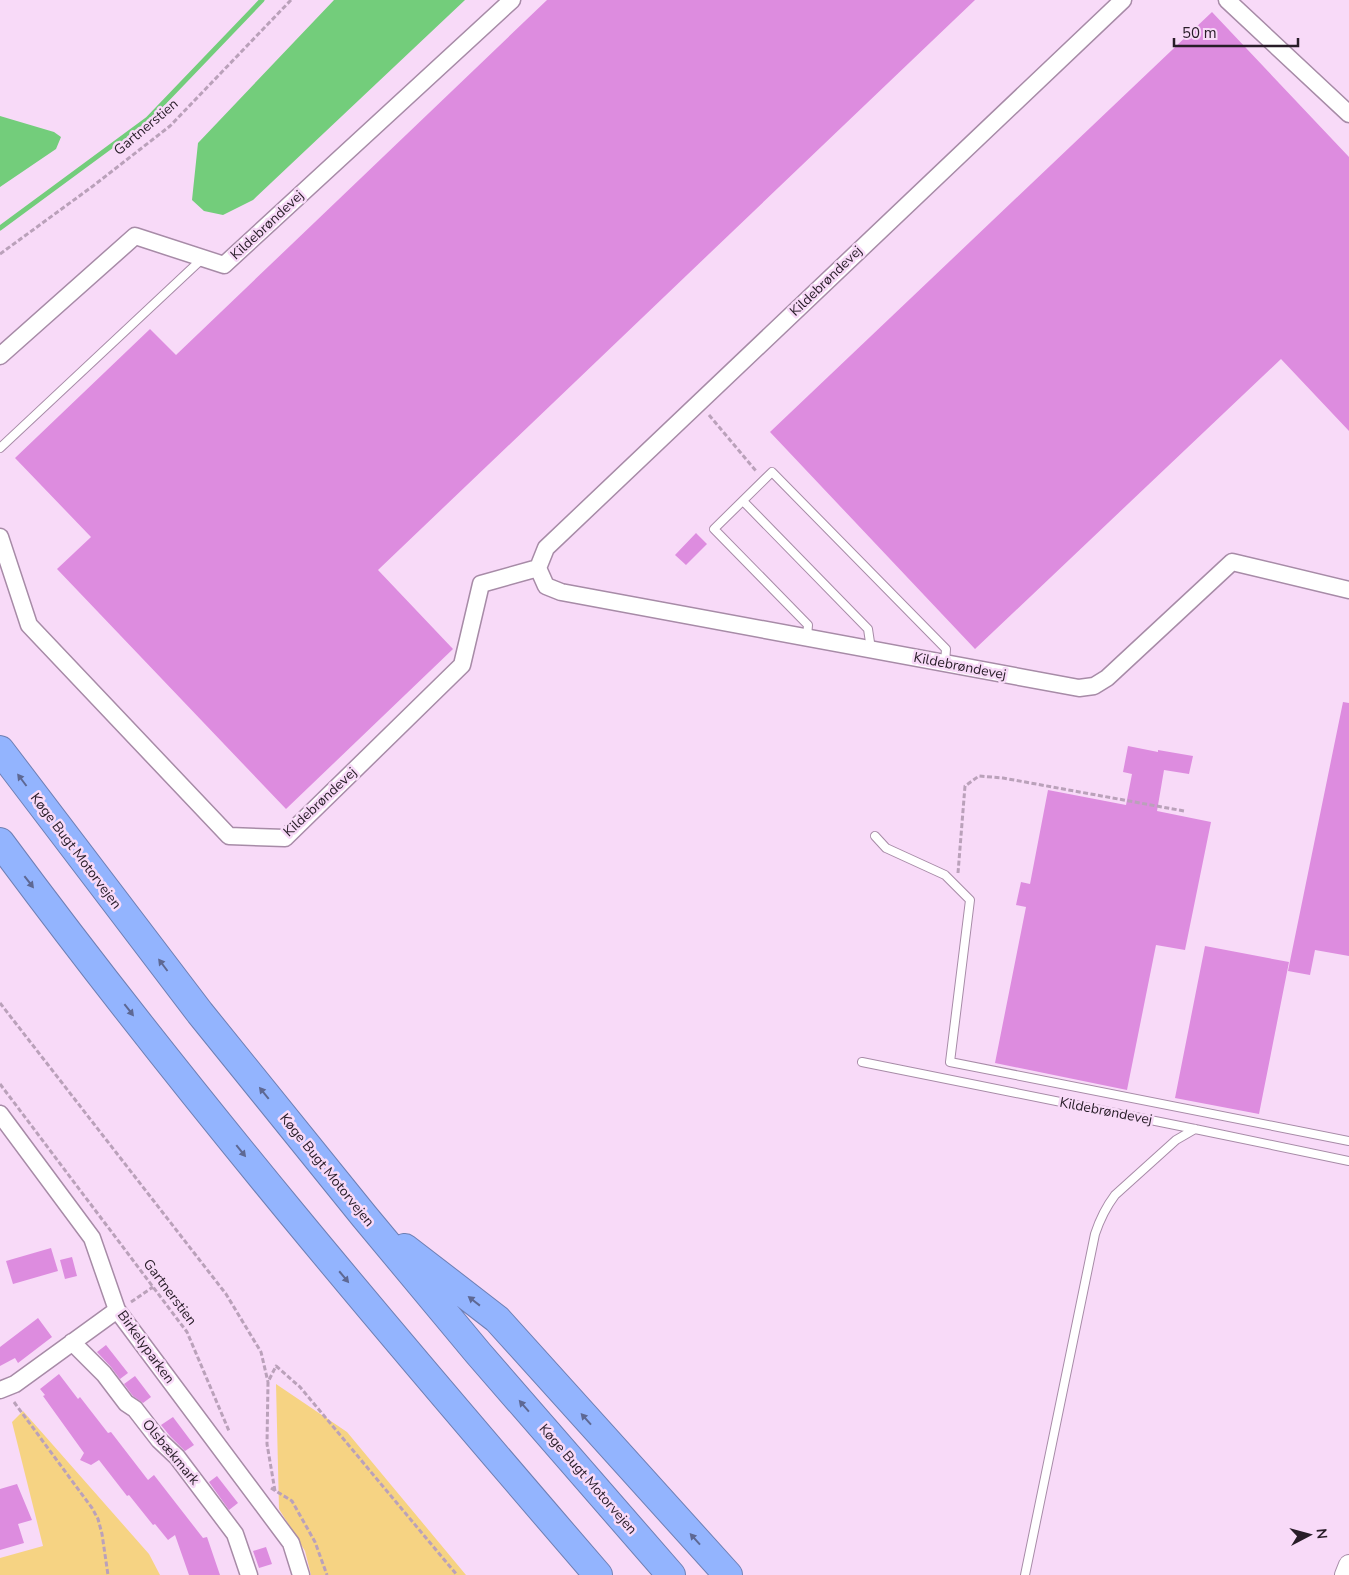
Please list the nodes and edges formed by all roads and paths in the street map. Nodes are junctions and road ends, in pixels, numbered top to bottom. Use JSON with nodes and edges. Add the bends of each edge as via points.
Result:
{"nodes":[{"id":1,"x":290,"y":0,"type":"edge"},
{"id":2,"x":512,"y":0,"type":"edge"},
{"id":3,"x":1122,"y":0,"type":"edge"},
{"id":4,"x":1227,"y":0,"type":"edge"},
{"id":5,"x":1349,"y":114,"type":"edge"},
{"id":6,"x":0,"y":254,"type":"edge"},
{"id":7,"x":203,"y":258,"type":"junction"},
{"id":8,"x":0,"y":356,"type":"edge"},
{"id":9,"x":699,"y":403,"type":"junction"},
{"id":10,"x":0,"y":448,"type":"edge"},
{"id":11,"x":764,"y":480,"type":"junction"},
{"id":12,"x":743,"y":501,"type":"junction"},
{"id":13,"x":0,"y":537,"type":"edge"},
{"id":14,"x":538,"y":568,"type":"junction"},
{"id":15,"x":1349,"y":590,"type":"edge"},
{"id":16,"x":807,"y":637,"type":"junction"},
{"id":17,"x":871,"y":649,"type":"junction"},
{"id":18,"x":945,"y":663,"type":"junction"},
{"id":19,"x":0,"y":750,"type":"edge"},
{"id":20,"x":1184,"y":811,"type":"dead end"},
{"id":21,"x":875,"y":836,"type":"dead end"},
{"id":22,"x":0,"y":842,"type":"edge"},
{"id":23,"x":957,"y":886,"type":"junction"},
{"id":24,"x":0,"y":1003,"type":"edge"},
{"id":25,"x":862,"y":1062,"type":"dead end"},
{"id":26,"x":0,"y":1084,"type":"edge"},
{"id":27,"x":0,"y":1114,"type":"edge"},
{"id":28,"x":1195,"y":1128,"type":"junction"},
{"id":29,"x":1349,"y":1141,"type":"edge"},
{"id":30,"x":1349,"y":1161,"type":"edge"},
{"id":31,"x":364,"y":1216,"type":"junction"},
{"id":32,"x":153,"y":1288,"type":"junction"},
{"id":33,"x":117,"y":1311,"type":"junction"},
{"id":34,"x":72,"y":1342,"type":"junction"},
{"id":35,"x":268,"y":1382,"type":"junction"},
{"id":36,"x":2,"y":1390,"type":"edge"},
{"id":37,"x":229,"y":1431,"type":"dead end"},
{"id":38,"x":269,"y":1485,"type":"dead end"},
{"id":39,"x":275,"y":1491,"type":"junction"},
{"id":40,"x":1349,"y":1565,"type":"edge"},
{"id":41,"x":108,"y":1575,"type":"edge"},
{"id":42,"x":249,"y":1575,"type":"edge"},
{"id":43,"x":301,"y":1575,"type":"edge"},
{"id":44,"x":327,"y":1575,"type":"edge"},
{"id":45,"x":457,"y":1575,"type":"edge"},
{"id":46,"x":598,"y":1575,"type":"edge"},
{"id":47,"x":671,"y":1575,"type":"edge"},
{"id":48,"x":728,"y":1575,"type":"edge"},
{"id":49,"x":1025,"y":1575,"type":"edge"},
{"id":50,"x":1345,"y":1575,"type":"edge"}],
"edges":[{"from":1,"to":6,"type":"path","name":"Gartnerstien","via":[[170,126]]},
{"from":2,"to":7,"type":"street","name":"Kildebrøndevej","via":[[224,265]]},
{"from":3,"to":9,"type":"street","name":"Kildebrøndevej"},
{"from":4,"to":5,"type":"street"},
{"from":7,"to":8,"type":"street","name":"Kildebrøndevej","via":[[135,236]]},
{"from":7,"to":10,"type":"lane"},
{"from":9,"to":11,"type":"path"},
{"from":9,"to":14,"type":"street","name":"Kildebrøndevej","via":[[546,548]]},
{"from":11,"to":12,"type":"lane"},
{"from":11,"to":18,"type":"lane","via":[[772,472],[946,649]]},
{"from":12,"to":16,"type":"lane","via":[[714,529],[808,625]]},
{"from":12,"to":17,"type":"lane","via":[[868,629]]},
{"from":13,"to":14,"type":"street","name":"Kildebrøndevej","via":[[29,625],[229,836],[285,838],[462,664],[481,584]]},
{"from":14,"to":16,"type":"street","name":"Kildebrøndevej","via":[[546,586],[561,592]]},
{"from":15,"to":18,"type":"street","name":"Kildebrøndevej","via":[[1232,562],[1107,678],[1094,686],[1079,688]]},
{"from":16,"to":17,"type":"street","name":"Kildebrøndevej"},
{"from":17,"to":18,"type":"street","name":"Kildebrøndevej"},
{"from":31,"to":19,"type":"highway","name":"Køge Bugt Motorvejen","one_way":true,"via":[[200,1013]]},
{"from":20,"to":23,"type":"path","via":[[979,776],[964,786]]},
{"from":21,"to":23,"type":"lane","via":[[886,848],[945,875]]},
{"from":22,"to":46,"type":"highway","one_way":true,"via":[[153,1041],[318,1246]]},
{"from":23,"to":29,"type":"lane","via":[[970,900],[950,1062]]},
{"from":24,"to":35,"type":"path","via":[[226,1294],[261,1352]]},
{"from":25,"to":28,"type":"lane","name":"Kildebrøndevej"},
{"from":26,"to":32,"type":"path","name":"Gartnerstien"},
{"from":27,"to":33,"type":"street","name":"Birkelyparken","via":[[92,1238]]},
{"from":28,"to":30,"type":"lane","name":"Kildebrøndevej"},
{"from":28,"to":49,"type":"lane","via":[[1176,1140],[1115,1195],[1100,1218]]},
{"from":47,"to":31,"type":"highway","name":"Køge Bugt Motorvejen","one_way":true},
{"from":48,"to":31,"type":"highway","one_way":true,"via":[[497,1319]]},
{"from":32,"to":33,"type":"path"},
{"from":32,"to":37,"type":"path","name":"Gartnerstien","via":[[187,1332]]},
{"from":33,"to":34,"type":"street"},
{"from":33,"to":43,"type":"street","name":"Birkelyparken","via":[[291,1543]]},
{"from":34,"to":36,"type":"street","via":[[16,1384]]},
{"from":34,"to":42,"type":"street","name":"Olsbækmark","via":[[177,1457],[235,1534]]},
{"from":35,"to":39,"type":"path","via":[[267,1444]]},
{"from":35,"to":45,"type":"path","via":[[276,1366],[300,1387]]},
{"from":36,"to":41,"type":"path","via":[[92,1508],[98,1519]]},
{"from":38,"to":39,"type":"path"},
{"from":39,"to":44,"type":"path","via":[[292,1501],[315,1542]]},
{"from":40,"to":50,"type":"street"}]}
